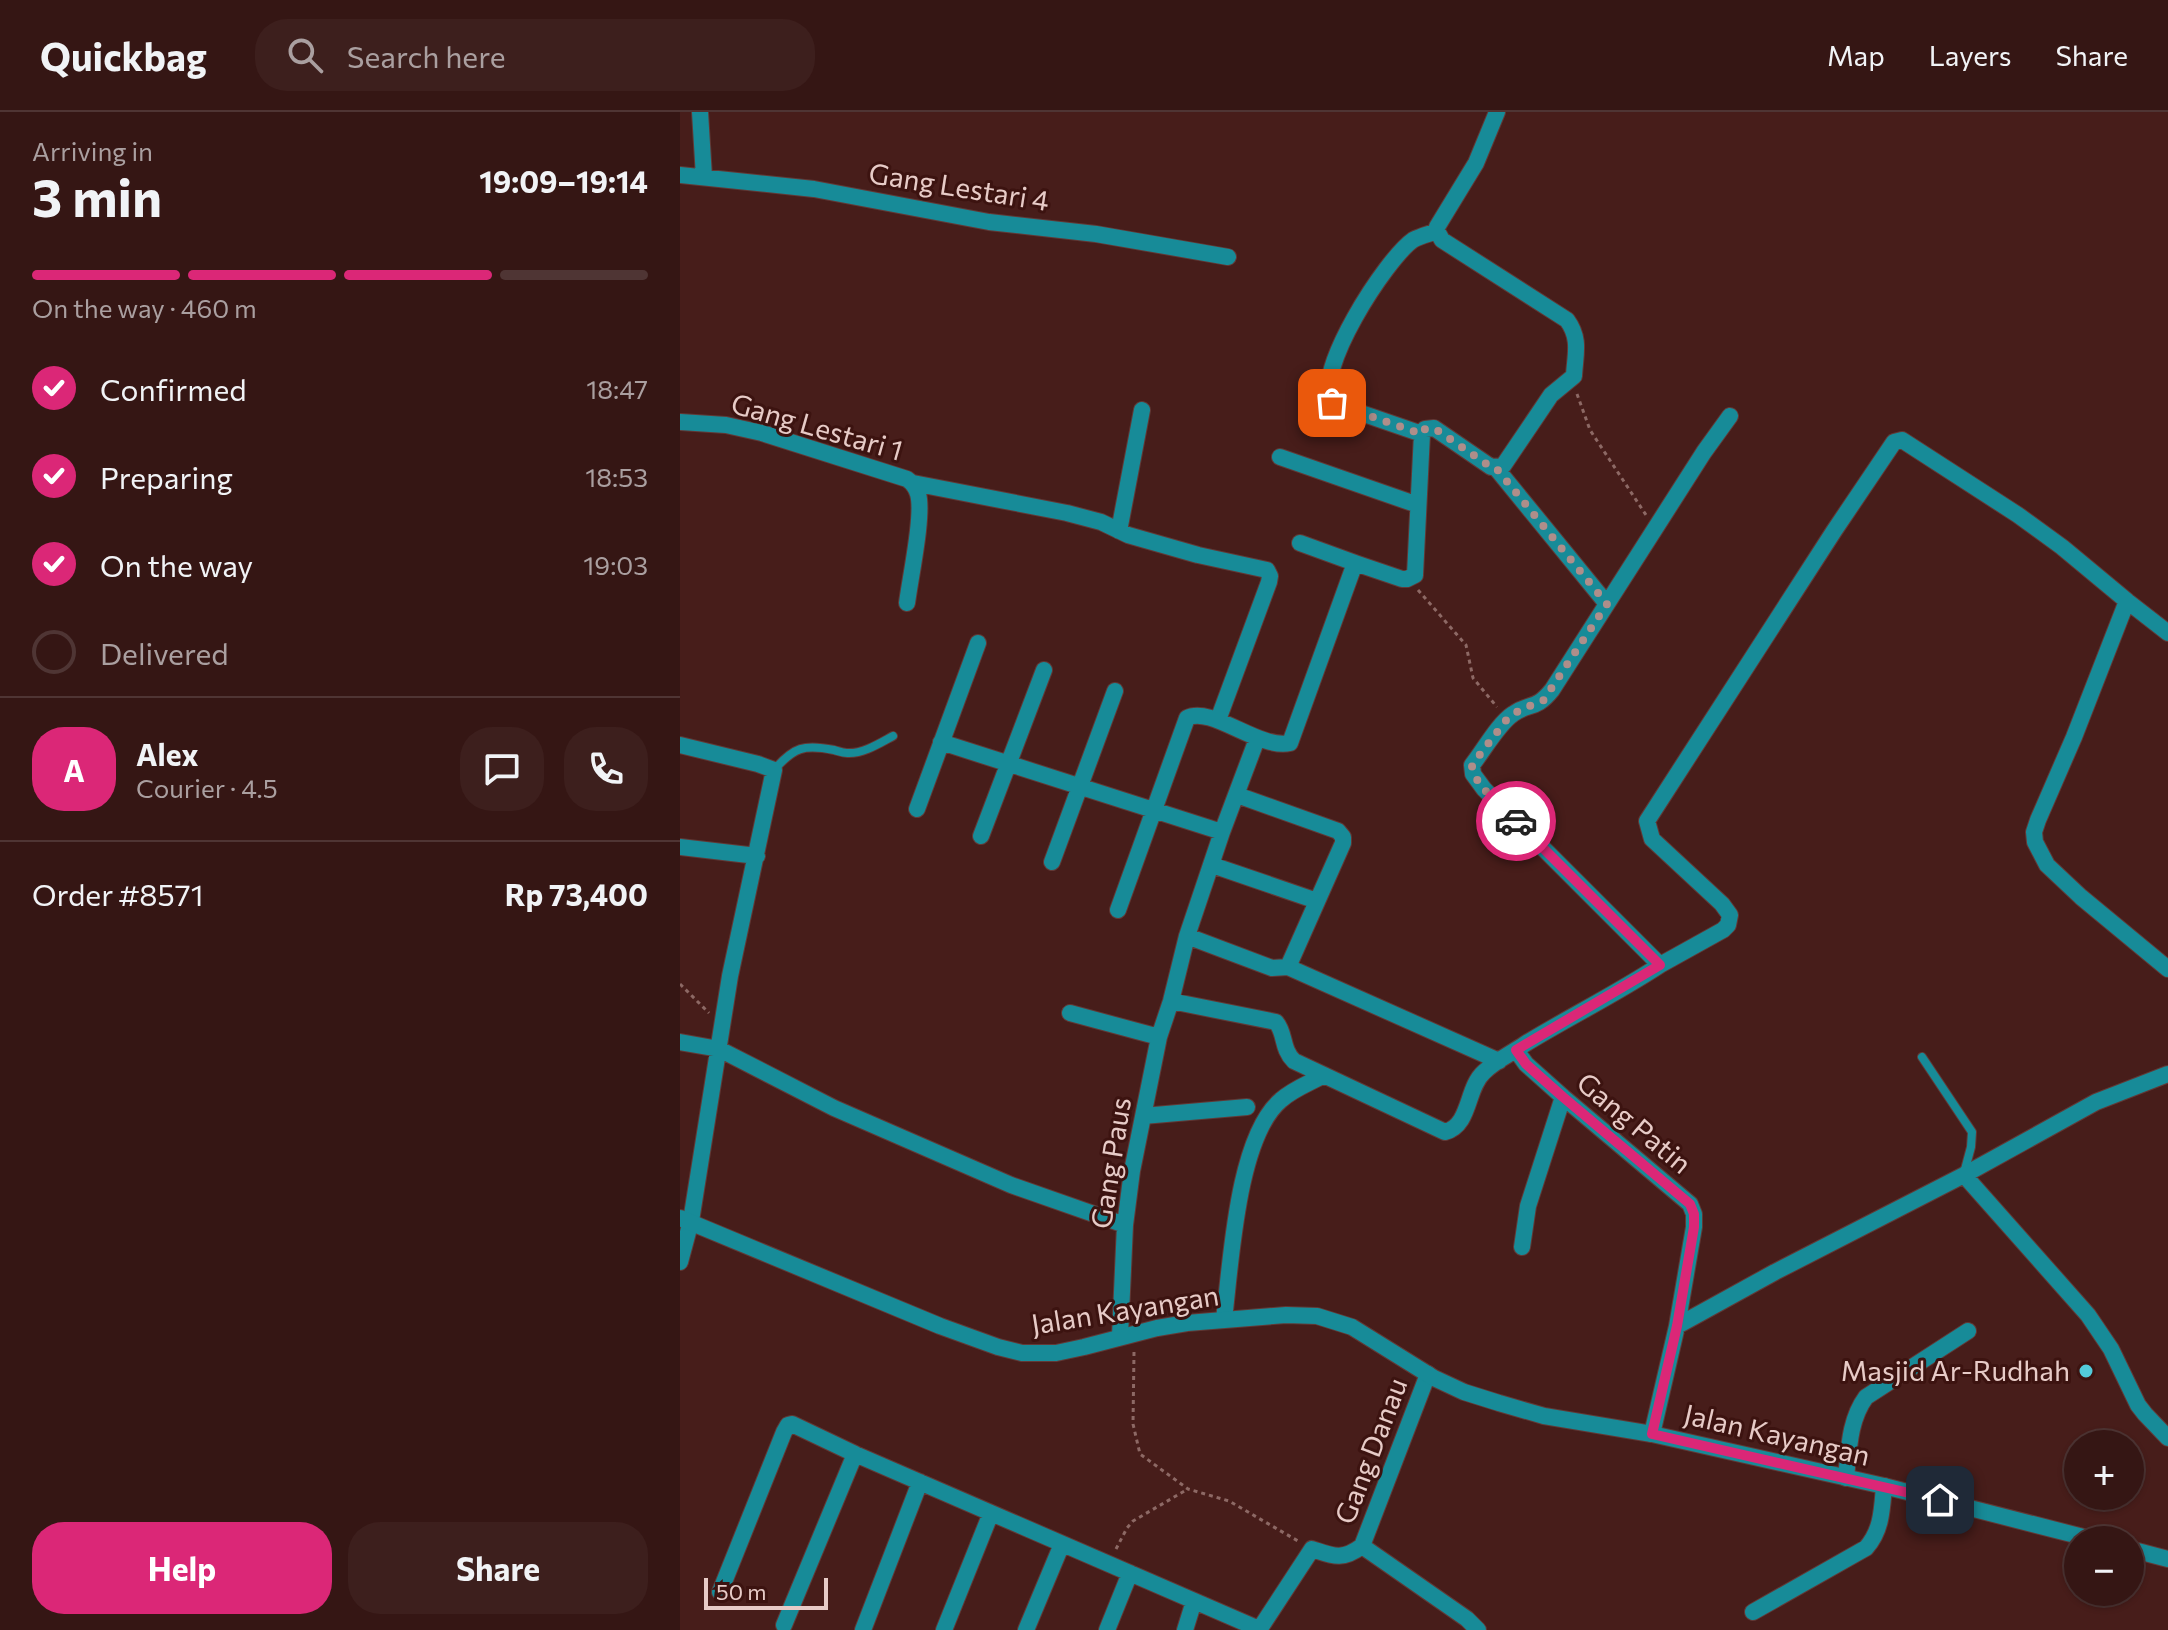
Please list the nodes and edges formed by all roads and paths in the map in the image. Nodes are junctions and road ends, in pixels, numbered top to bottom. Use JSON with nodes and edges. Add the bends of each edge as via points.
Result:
{"nodes":[{"id":1,"x":700,"y":112,"type":"edge"},
{"id":2,"x":1497,"y":112,"type":"edge"},
{"id":3,"x":680,"y":175,"type":"edge"},
{"id":4,"x":704,"y":177,"type":"junction"},
{"id":5,"x":1437,"y":231,"type":"junction"},
{"id":6,"x":1228,"y":257,"type":"dead end"},
{"id":7,"x":1574,"y":376,"type":"junction"},
{"id":8,"x":1142,"y":410,"type":"dead end"},
{"id":9,"x":1730,"y":416,"type":"dead end"},
{"id":10,"x":680,"y":422,"type":"edge"},
{"id":11,"x":1422,"y":434,"type":"junction"},
{"id":12,"x":1280,"y":457,"type":"dead end"},
{"id":13,"x":1496,"y":468,"type":"junction"},
{"id":14,"x":913,"y":483,"type":"junction"},
{"id":15,"x":1418,"y":505,"type":"junction"},
{"id":16,"x":1654,"y":529,"type":"junction"},
{"id":17,"x":1119,"y":531,"type":"junction"},
{"id":18,"x":1300,"y":543,"type":"dead end"},
{"id":19,"x":1355,"y":563,"type":"junction"},
{"id":20,"x":1407,"y":579,"type":"junction"},
{"id":21,"x":2127,"y":601,"type":"junction"},
{"id":22,"x":907,"y":603,"type":"dead end"},
{"id":23,"x":1607,"y":604,"type":"junction"},
{"id":24,"x":2168,"y":633,"type":"edge"},
{"id":25,"x":978,"y":643,"type":"dead end"},
{"id":26,"x":1044,"y":670,"type":"dead end"},
{"id":27,"x":1115,"y":691,"type":"dead end"},
{"id":28,"x":1507,"y":719,"type":"junction"},
{"id":29,"x":1218,"y":720,"type":"junction"},
{"id":30,"x":893,"y":736,"type":"dead end"},
{"id":31,"x":1257,"y":739,"type":"junction"},
{"id":32,"x":941,"y":742,"type":"junction"},
{"id":33,"x":680,"y":745,"type":"edge"},
{"id":34,"x":1009,"y":764,"type":"junction"},
{"id":35,"x":774,"y":770,"type":"junction"},
{"id":36,"x":1081,"y":787,"type":"junction"},
{"id":37,"x":1237,"y":795,"type":"junction"},
{"id":38,"x":917,"y":809,"type":"dead end"},
{"id":39,"x":1153,"y":809,"type":"junction"},
{"id":40,"x":1222,"y":832,"type":"junction"},
{"id":41,"x":981,"y":836,"type":"dead end"},
{"id":42,"x":680,"y":847,"type":"edge"},
{"id":43,"x":757,"y":856,"type":"junction"},
{"id":44,"x":1052,"y":862,"type":"dead end"},
{"id":45,"x":1212,"y":865,"type":"junction"},
{"id":46,"x":1317,"y":901,"type":"junction"},
{"id":47,"x":1118,"y":910,"type":"dead end"},
{"id":48,"x":1187,"y":936,"type":"junction"},
{"id":49,"x":1660,"y":965,"type":"junction"},
{"id":50,"x":1288,"y":967,"type":"junction"},
{"id":51,"x":2168,"y":969,"type":"edge"},
{"id":52,"x":680,"y":984,"type":"edge"},
{"id":53,"x":1171,"y":1001,"type":"junction"},
{"id":54,"x":1070,"y":1013,"type":"dead end"},
{"id":55,"x":723,"y":1027,"type":"junction"},
{"id":56,"x":1159,"y":1037,"type":"junction"},
{"id":57,"x":680,"y":1042,"type":"edge"},
{"id":58,"x":719,"y":1049,"type":"junction"},
{"id":59,"x":1516,"y":1050,"type":"junction"},
{"id":60,"x":1922,"y":1057,"type":"dead end"},
{"id":61,"x":1499,"y":1061,"type":"junction"},
{"id":62,"x":2168,"y":1074,"type":"edge"},
{"id":63,"x":1324,"y":1075,"type":"junction"},
{"id":64,"x":1563,"y":1097,"type":"junction"},
{"id":65,"x":1247,"y":1107,"type":"dead end"},
{"id":66,"x":1143,"y":1116,"type":"junction"},
{"id":67,"x":1964,"y":1175,"type":"junction"},
{"id":68,"x":685,"y":1220,"type":"edge"},
{"id":69,"x":1125,"y":1225,"type":"junction"},
{"id":70,"x":1522,"y":1247,"type":"dead end"},
{"id":71,"x":680,"y":1262,"type":"edge"},
{"id":72,"x":1224,"y":1319,"type":"junction"},
{"id":73,"x":1677,"y":1326,"type":"junction"},
{"id":74,"x":1968,"y":1331,"type":"dead end"},
{"id":75,"x":1128,"y":1335,"type":"junction"},
{"id":76,"x":1428,"y":1374,"type":"junction"},
{"id":77,"x":1652,"y":1434,"type":"junction"},
{"id":78,"x":2168,"y":1438,"type":"edge"},
{"id":79,"x":855,"y":1454,"type":"junction"},
{"id":80,"x":1846,"y":1478,"type":"junction"},
{"id":81,"x":920,"y":1482,"type":"junction"},
{"id":82,"x":1884,"y":1486,"type":"junction"},
{"id":83,"x":1188,"y":1489,"type":"junction"},
{"id":84,"x":991,"y":1513,"type":"junction"},
{"id":85,"x":2064,"y":1532,"type":"edge"},
{"id":86,"x":1062,"y":1544,"type":"junction"},
{"id":87,"x":1362,"y":1546,"type":"junction"},
{"id":88,"x":1312,"y":1549,"type":"junction"},
{"id":89,"x":2144,"y":1553,"type":"edge"},
{"id":90,"x":2168,"y":1559,"type":"edge"},
{"id":91,"x":1110,"y":1564,"type":"junction"},
{"id":92,"x":1130,"y":1573,"type":"junction"},
{"id":93,"x":720,"y":1592,"type":"dead end"},
{"id":94,"x":1194,"y":1601,"type":"junction"},
{"id":95,"x":1753,"y":1612,"type":"dead end"},
{"id":96,"x":784,"y":1625,"type":"dead end"},
{"id":97,"x":1468,"y":1626,"type":"edge"},
{"id":98,"x":863,"y":1630,"type":"edge"},
{"id":99,"x":944,"y":1630,"type":"edge"},
{"id":100,"x":1026,"y":1630,"type":"edge"},
{"id":101,"x":1107,"y":1630,"type":"edge"},
{"id":102,"x":1185,"y":1630,"type":"edge"},
{"id":103,"x":1259,"y":1630,"type":"edge"}],
"edges":[{"from":1,"to":4,"type":"street"},
{"from":2,"to":5,"type":"street","via":[[1476,163]]},
{"from":3,"to":4,"type":"street","name":"Gang Lestari 4"},
{"from":4,"to":6,"type":"street","name":"Gang Lestari 4","via":[[814,189],[989,222]]},
{"from":5,"to":7,"type":"street","via":[[1442,240],[1567,320],[1577,339]]},
{"from":5,"to":11,"type":"street","via":[[1414,240],[1370,290],[1346,333],[1327,396],[1332,403]]},
{"from":7,"to":13,"type":"street","via":[[1551,395],[1503,466]]},
{"from":7,"to":16,"type":"path","via":[[1590,430]]},
{"from":8,"to":17,"type":"street"},
{"from":9,"to":16,"type":"street"},
{"from":10,"to":14,"type":"street","name":"Gang Lestari 1","via":[[762,433]]},
{"from":11,"to":13,"type":"street","via":[[1434,428]]},
{"from":11,"to":15,"type":"street"},
{"from":12,"to":15,"type":"street"},
{"from":13,"to":23,"type":"street"},
{"from":14,"to":17,"type":"street","via":[[1067,513]]},
{"from":14,"to":22,"type":"street","name":"Gang Lestari 1","via":[[920,508]]},
{"from":15,"to":20,"type":"street","via":[[1415,575]]},
{"from":16,"to":23,"type":"street"},
{"from":17,"to":29,"type":"street","via":[[1269,573]]},
{"from":18,"to":19,"type":"street"},
{"from":19,"to":20,"type":"street"},
{"from":19,"to":31,"type":"street","via":[[1292,741],[1283,745]]},
{"from":20,"to":28,"type":"path","via":[[1466,645],[1473,678]]},
{"from":21,"to":24,"type":"street"},
{"from":21,"to":49,"type":"street","via":[[2018,515],[1906,441],[1894,442],[1647,821],[1652,839],[1730,915],[1723,930]]},
{"from":21,"to":51,"type":"street","via":[[2038,820],[2035,842],[2047,865]]},
{"from":23,"to":28,"type":"street","via":[[1543,701]]},
{"from":25,"to":32,"type":"street"},
{"from":26,"to":34,"type":"street"},
{"from":27,"to":36,"type":"street"},
{"from":28,"to":49,"type":"street","via":[[1472,765],[1473,774]]},
{"from":29,"to":31,"type":"street"},
{"from":29,"to":39,"type":"street","via":[[1187,718]]},
{"from":30,"to":35,"type":"lane","via":[[855,752],[797,749]]},
{"from":31,"to":37,"type":"street","name":"Gang Paus"},
{"from":32,"to":34,"type":"street"},
{"from":32,"to":38,"type":"street"},
{"from":33,"to":35,"type":"street"},
{"from":34,"to":36,"type":"street"},
{"from":34,"to":41,"type":"street"},
{"from":35,"to":43,"type":"street"},
{"from":36,"to":39,"type":"street"},
{"from":36,"to":44,"type":"street"},
{"from":37,"to":40,"type":"street","name":"Gang Paus"},
{"from":37,"to":46,"type":"street","via":[[1341,834],[1343,843]]},
{"from":39,"to":40,"type":"street"},
{"from":39,"to":47,"type":"street"},
{"from":40,"to":45,"type":"street","name":"Gang Paus"},
{"from":42,"to":43,"type":"street"},
{"from":43,"to":55,"type":"street"},
{"from":45,"to":46,"type":"street"},
{"from":45,"to":48,"type":"street","name":"Gang Paus"},
{"from":46,"to":50,"type":"street"},
{"from":48,"to":50,"type":"street","via":[[1272,968]]},
{"from":48,"to":53,"type":"street","name":"Gang Paus"},
{"from":49,"to":59,"type":"street"},
{"from":50,"to":61,"type":"street"},
{"from":52,"to":55,"type":"path"},
{"from":53,"to":56,"type":"street","name":"Gang Paus"},
{"from":53,"to":63,"type":"street","via":[[1276,1022],[1287,1054]]},
{"from":54,"to":56,"type":"street"},
{"from":55,"to":58,"type":"street"},
{"from":56,"to":66,"type":"street","name":"Gang Paus"},
{"from":57,"to":58,"type":"street"},
{"from":58,"to":68,"type":"street"},
{"from":58,"to":69,"type":"street","via":[[834,1108],[983,1173]]},
{"from":59,"to":61,"type":"street"},
{"from":59,"to":64,"type":"street","name":"Gang Patin"},
{"from":60,"to":67,"type":"lane","via":[[1972,1132]]},
{"from":61,"to":63,"type":"street","via":[[1476,1082],[1462,1120],[1445,1132]]},
{"from":62,"to":67,"type":"street","via":[[2096,1102]]},
{"from":63,"to":72,"type":"street","via":[[1280,1101],[1261,1126],[1243,1177]]},
{"from":64,"to":70,"type":"street","via":[[1528,1206]]},
{"from":64,"to":73,"type":"street","name":"Gang Patin","via":[[1690,1204],[1694,1227]]},
{"from":65,"to":66,"type":"street"},
{"from":66,"to":69,"type":"street","name":"Gang Paus"},
{"from":67,"to":73,"type":"street"},
{"from":67,"to":78,"type":"street","via":[[2088,1315],[2138,1405]]},
{"from":68,"to":71,"type":"street"},
{"from":68,"to":75,"type":"street","name":"Jalan Kayangan","via":[[998,1347],[1056,1353]]},
{"from":69,"to":75,"type":"street","name":"Gang Paus"},
{"from":72,"to":75,"type":"street","name":"Jalan Kayangan"},
{"from":72,"to":76,"type":"street","name":"Jalan Kayangan","via":[[1329,1319],[1372,1338]]},
{"from":73,"to":77,"type":"street","name":"Gang Patin"},
{"from":74,"to":80,"type":"street","via":[[1866,1397],[1854,1423]]},
{"from":75,"to":83,"type":"path","via":[[1140,1454]]},
{"from":76,"to":77,"type":"street","name":"Jalan Kayangan","via":[[1464,1392],[1544,1416]]},
{"from":76,"to":87,"type":"street","name":"Gang Danau"},
{"from":77,"to":80,"type":"street","name":"Jalan Kayangan"},
{"from":79,"to":81,"type":"street"},
{"from":79,"to":93,"type":"street","via":[[788,1425]]},
{"from":79,"to":96,"type":"street"},
{"from":80,"to":82,"type":"street","name":"Jalan Kayangan"},
{"from":81,"to":84,"type":"street"},
{"from":81,"to":98,"type":"street"},
{"from":82,"to":85,"type":"street","name":"Jalan Kayangan"},
{"from":82,"to":95,"type":"street","via":[[1879,1527],[1866,1548]]},
{"from":83,"to":88,"type":"path","via":[[1229,1501]]},
{"from":83,"to":91,"type":"path","via":[[1133,1521]]},
{"from":84,"to":86,"type":"street"},
{"from":84,"to":99,"type":"street"},
{"from":86,"to":91,"type":"street"},
{"from":86,"to":100,"type":"street"},
{"from":87,"to":88,"type":"street","via":[[1346,1556]]},
{"from":87,"to":97,"type":"street"},
{"from":88,"to":103,"type":"street"},
{"from":89,"to":90,"type":"street"},
{"from":91,"to":92,"type":"street"},
{"from":92,"to":94,"type":"street"},
{"from":92,"to":101,"type":"street"},
{"from":94,"to":102,"type":"street"},
{"from":94,"to":103,"type":"street"}]}
